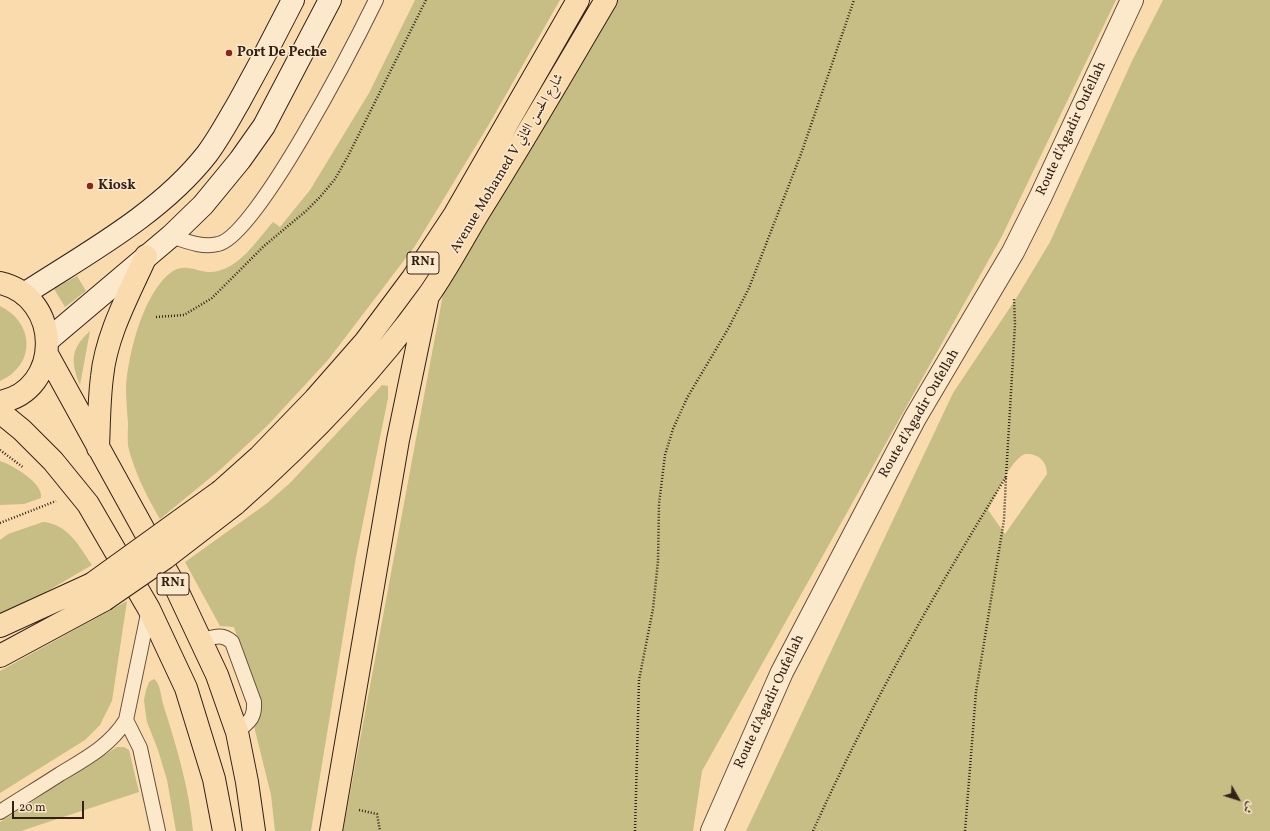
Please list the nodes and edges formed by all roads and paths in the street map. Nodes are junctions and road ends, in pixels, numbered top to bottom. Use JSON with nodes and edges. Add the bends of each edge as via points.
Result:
{"nodes":[{"id":1,"x":293,"y":0,"type":"edge"},
{"id":2,"x":330,"y":0,"type":"edge"},
{"id":3,"x":376,"y":0,"type":"edge"},
{"id":4,"x":426,"y":0,"type":"edge"},
{"id":5,"x":578,"y":0,"type":"edge"},
{"id":6,"x":606,"y":0,"type":"edge"},
{"id":7,"x":854,"y":0,"type":"edge"},
{"id":8,"x":1132,"y":0,"type":"edge"},
{"id":9,"x":171,"y":236,"type":"junction"},
{"id":10,"x":146,"y":256,"type":"junction"},
{"id":11,"x":0,"y":284,"type":"edge"},
{"id":12,"x":1014,"y":292,"type":"dead end"},
{"id":13,"x":24,"y":294,"type":"junction"},
{"id":14,"x":428,"y":295,"type":"junction"},
{"id":15,"x":156,"y":317,"type":"dead end"},
{"id":16,"x":47,"y":347,"type":"junction"},
{"id":17,"x":0,"y":402,"type":"edge"},
{"id":18,"x":0,"y":412,"type":"edge"},
{"id":19,"x":98,"y":448,"type":"junction"},
{"id":20,"x":0,"y":450,"type":"edge"},
{"id":21,"x":25,"y":468,"type":"dead end"},
{"id":22,"x":1006,"y":477,"type":"junction"},
{"id":23,"x":52,"y":495,"type":"dead end"},
{"id":24,"x":228,"y":497,"type":"junction"},
{"id":25,"x":0,"y":523,"type":"edge"},
{"id":26,"x":98,"y":592,"type":"junction"},
{"id":27,"x":149,"y":609,"type":"junction"},
{"id":28,"x":0,"y":626,"type":"edge"},
{"id":29,"x":0,"y":656,"type":"edge"},
{"id":30,"x":126,"y":720,"type":"junction"},
{"id":31,"x":336,"y":805,"type":"junction"},
{"id":32,"x":0,"y":812,"type":"edge"},
{"id":33,"x":158,"y":831,"type":"edge"},
{"id":34,"x":224,"y":831,"type":"edge"},
{"id":35,"x":254,"y":831,"type":"edge"},
{"id":36,"x":331,"y":831,"type":"edge"},
{"id":37,"x":380,"y":831,"type":"edge"},
{"id":38,"x":635,"y":831,"type":"edge"},
{"id":39,"x":712,"y":831,"type":"edge"},
{"id":40,"x":813,"y":831,"type":"edge"},
{"id":41,"x":965,"y":831,"type":"edge"}],
"edges":[{"from":1,"to":13,"type":"street","via":[[224,127],[189,174],[144,214]]},
{"from":2,"to":9,"type":"street","via":[[264,126],[203,205]]},
{"from":3,"to":9,"type":"lane","via":[[290,159],[239,231],[219,244],[194,244]]},
{"from":4,"to":15,"type":"path","via":[[348,156],[320,198],[264,246],[212,298],[184,315]]},
{"from":5,"to":24,"type":"highway","name":"Avenue Mohamed V شارع الحسن الثاني","number":"RN1","via":[[455,214],[407,285],[365,342],[260,457]]},
{"from":6,"to":14,"type":"highway","name":"Avenue Mohamed V شارع الحسن الثاني","number":"RN1","via":[[518,150]]},
{"from":7,"to":38,"type":"path","via":[[801,154],[749,288],[687,398],[665,455],[659,504],[658,560],[653,609],[637,695]]},
{"from":8,"to":39,"type":"street","name":"Route d'Agadir Oufellah","via":[[1013,252],[915,418],[782,672]]},
{"from":9,"to":10,"type":"street"},
{"from":10,"to":16,"type":"street"},
{"from":10,"to":19,"type":"highway","via":[[123,306],[110,343],[102,376]]},
{"from":11,"to":13,"type":"highway","number":"RN1","via":[[9,285]]},
{"from":12,"to":22,"type":"path","via":[[1015,324]]},
{"from":13,"to":16,"type":"highway","number":"RN1","via":[[37,307],[44,322]]},
{"from":14,"to":24,"type":"highway","name":"Avenue Mohamed V شارع الحسن الثاني","number":"RN1","via":[[383,353],[330,414],[275,469]]},
{"from":14,"to":31,"type":"highway","via":[[398,440]]},
{"from":16,"to":17,"type":"highway","via":[[42,370],[33,383],[20,394]]},
{"from":16,"to":19,"type":"highway","number":"RN1"},
{"from":18,"to":27,"type":"highway","number":"RN1","via":[[53,461],[88,504]]},
{"from":19,"to":35,"type":"highway","number":"RN1","via":[[177,590],[218,675],[237,732],[248,782]]},
{"from":20,"to":21,"type":"path"},
{"from":22,"to":40,"type":"path","via":[[904,652]]},
{"from":22,"to":41,"type":"path","via":[[1004,520],[976,692]]},
{"from":23,"to":25,"type":"path","via":[[56,501]]},
{"from":24,"to":26,"type":"highway","name":"Avenue Mohamed V شارع الحسن الثاني","number":"RN1","bridge":true,"via":[[165,558]]},
{"from":26,"to":28,"type":"highway","name":"Avenue Mohamed V شارع الحسن الثاني","number":"RN1"},
{"from":26,"to":29,"type":"highway","name":"Avenue Mohamed V شارع الحسن الثاني","number":"RN1"},
{"from":27,"to":30,"type":"lane"},
{"from":27,"to":34,"type":"highway","number":"RN1","via":[[186,688],[214,779]]},
{"from":30,"to":32,"type":"lane","via":[[119,732],[104,747]]},
{"from":30,"to":33,"type":"lane","via":[[140,748]]},
{"from":31,"to":36,"type":"highway"},
{"from":31,"to":37,"type":"path","via":[[377,814]]}]}
